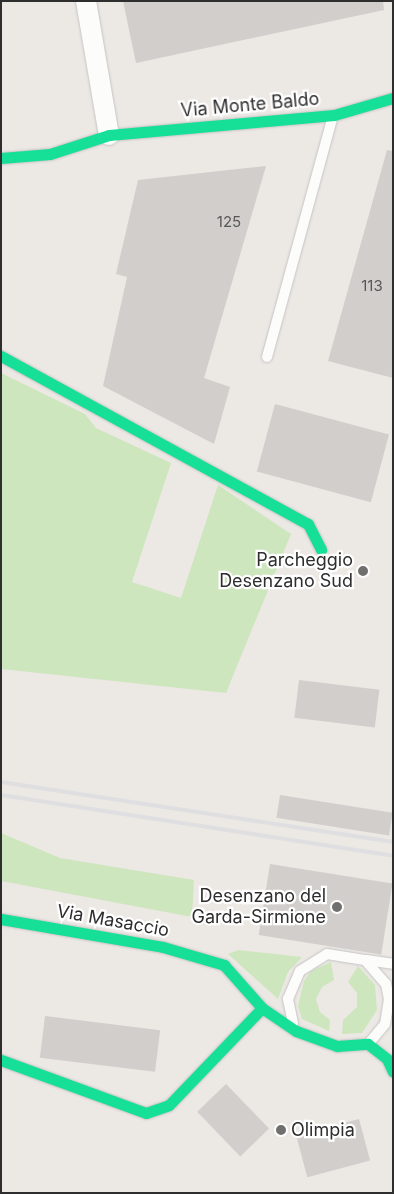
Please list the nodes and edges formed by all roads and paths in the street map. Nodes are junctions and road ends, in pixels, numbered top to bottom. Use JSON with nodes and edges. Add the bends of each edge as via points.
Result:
{"nodes":[{"id":1,"x":86,"y":1,"type":"edge"},
{"id":2,"x":393,"y":98,"type":"edge"},
{"id":3,"x":334,"y":115,"type":"junction"},
{"id":4,"x":109,"y":135,"type":"junction"},
{"id":5,"x":1,"y":158,"type":"edge"},
{"id":6,"x":1,"y":356,"type":"edge"},
{"id":7,"x":267,"y":357,"type":"dead end"},
{"id":8,"x":321,"y":550,"type":"dead end"},
{"id":9,"x":1,"y":919,"type":"edge"},
{"id":10,"x":365,"y":960,"type":"junction"},
{"id":11,"x":393,"y":964,"type":"edge"},
{"id":12,"x":262,"y":1008,"type":"junction"},
{"id":13,"x":296,"y":1031,"type":"junction"},
{"id":14,"x":379,"y":1046,"type":"edge"},
{"id":15,"x":1,"y":1060,"type":"edge"},
{"id":16,"x":393,"y":1072,"type":"edge"}],
"edges":[{"from":1,"to":4,"type":"street"},
{"from":2,"to":3,"type":"street","name":"Via Monte Baldo"},
{"from":3,"to":4,"type":"street","name":"Via Monte Baldo"},
{"from":3,"to":7,"type":"lane"},
{"from":4,"to":5,"type":"street","name":"Via Monte Baldo","via":[[50,154]]},
{"from":6,"to":8,"type":"street","via":[[308,524]]},
{"from":9,"to":12,"type":"street","name":"Via Masaccio","via":[[199,955],[224,965]]},
{"from":10,"to":11,"type":"lane"},
{"from":10,"to":13,"type":"lane","via":[[327,954],[300,970],[288,1000]]},
{"from":10,"to":14,"type":"lane","via":[[377,970],[389,999]]},
{"from":12,"to":13,"type":"street","name":"Via Masaccio"},
{"from":12,"to":15,"type":"street","via":[[169,1105],[146,1113]]},
{"from":13,"to":14,"type":"street","name":"Via Masaccio","via":[[337,1046]]},
{"from":14,"to":16,"type":"street"}]}
